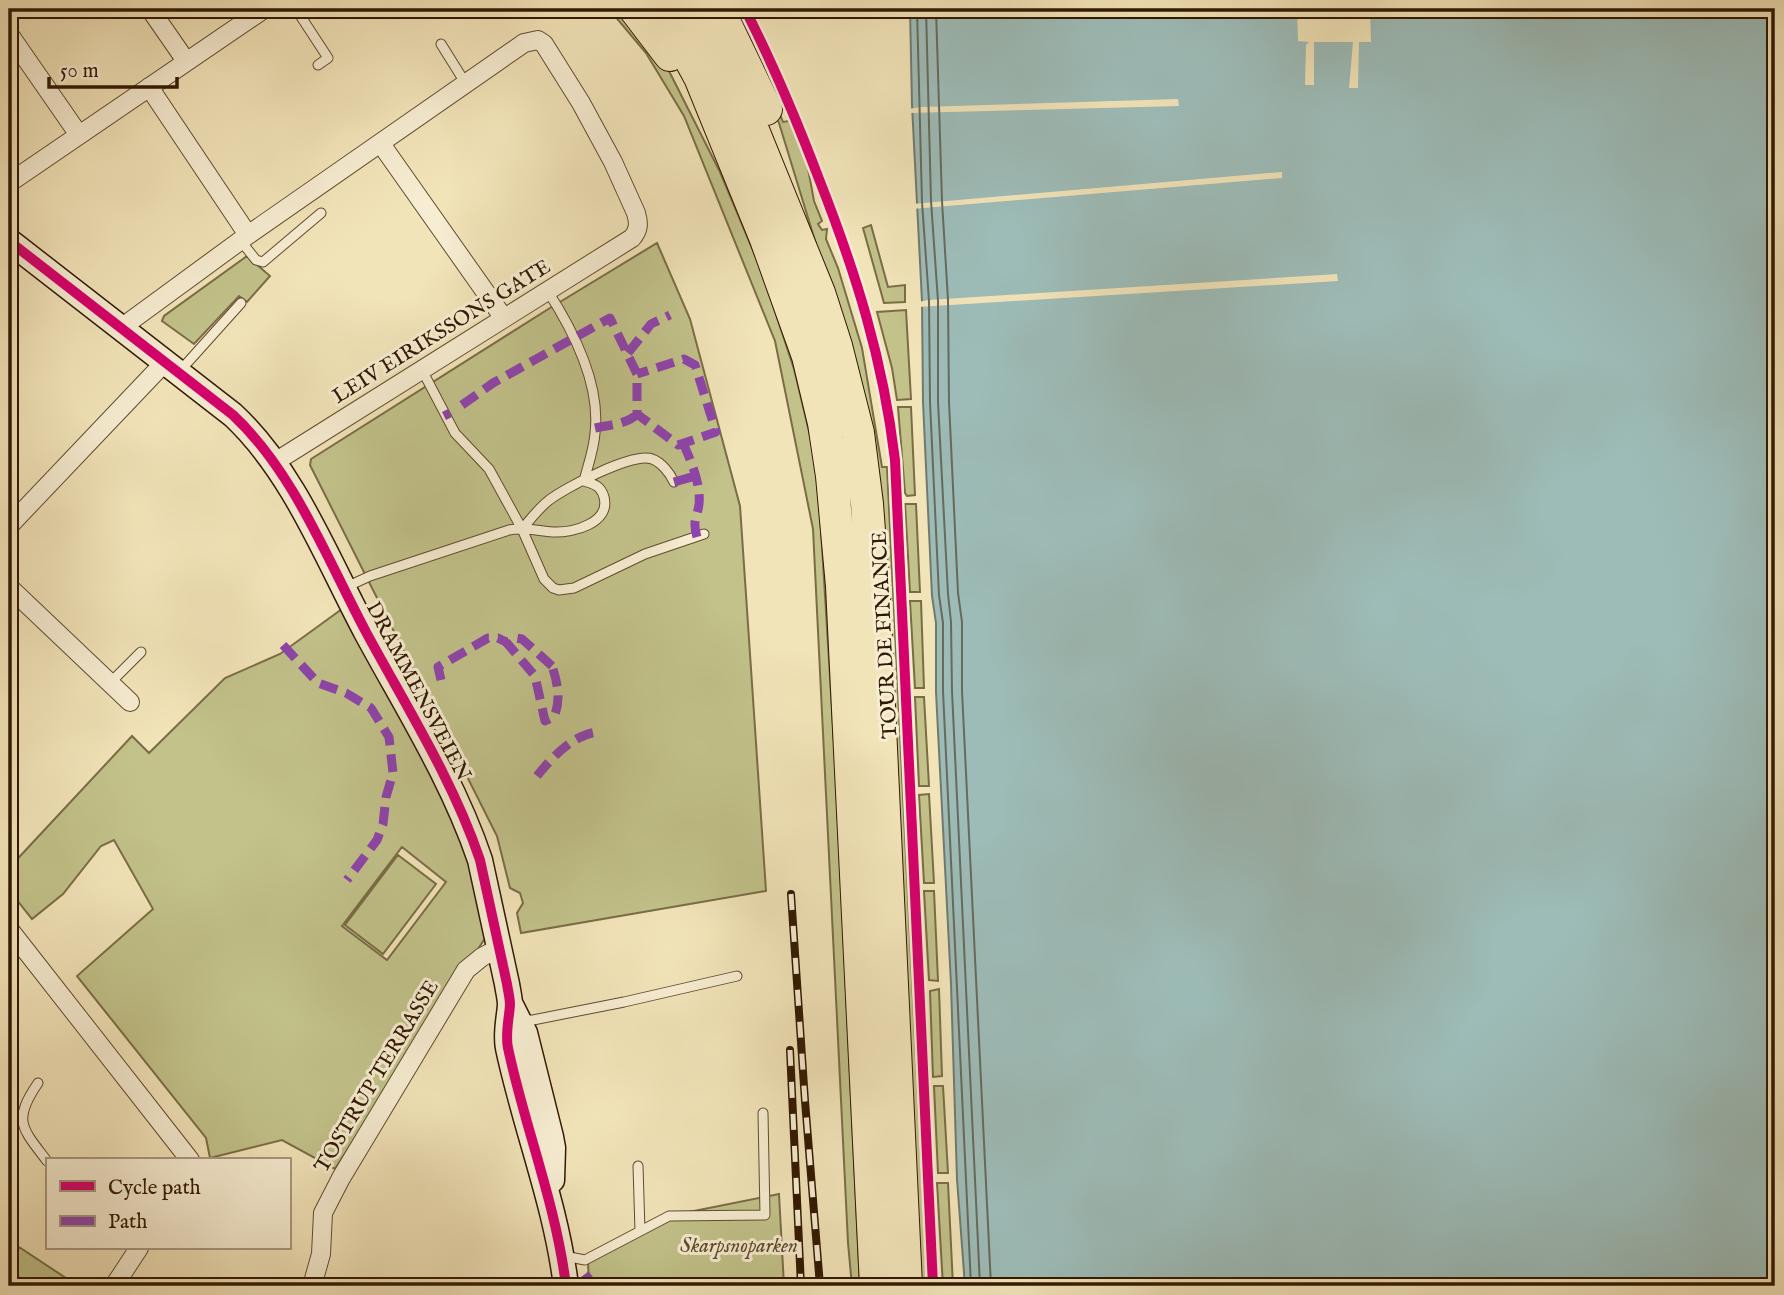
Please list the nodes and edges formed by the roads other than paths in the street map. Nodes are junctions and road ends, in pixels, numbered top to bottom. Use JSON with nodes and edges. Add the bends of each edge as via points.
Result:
{"nodes":[{"id":1,"x":150,"y":9,"type":"edge"},
{"id":2,"x":264,"y":9,"type":"edge"},
{"id":3,"x":296,"y":9,"type":"edge"},
{"id":4,"x":635,"y":9,"type":"edge"},
{"id":5,"x":663,"y":9,"type":"edge"},
{"id":6,"x":692,"y":9,"type":"edge"},
{"id":7,"x":718,"y":9,"type":"edge"},
{"id":8,"x":9,"y":34,"type":"edge"},
{"id":9,"x":441,"y":44,"type":"dead end"},
{"id":10,"x":186,"y":61,"type":"junction"},
{"id":11,"x":318,"y":65,"type":"dead end"},
{"id":12,"x":466,"y":84,"type":"junction"},
{"id":13,"x":149,"y":88,"type":"junction"},
{"id":14,"x":79,"y":135,"type":"junction"},
{"id":15,"x":724,"y":142,"type":"junction"},
{"id":16,"x":381,"y":144,"type":"junction"},
{"id":17,"x":9,"y":183,"type":"edge"},
{"id":18,"x":781,"y":199,"type":"junction"},
{"id":19,"x":321,"y":213,"type":"dead end"},
{"id":20,"x":244,"y":238,"type":"junction"},
{"id":21,"x":9,"y":242,"type":"edge"},
{"id":22,"x":547,"y":290,"type":"junction"},
{"id":23,"x":240,"y":303,"type":"dead end"},
{"id":24,"x":503,"y":317,"type":"junction"},
{"id":25,"x":121,"y":328,"type":"junction"},
{"id":26,"x":172,"y":367,"type":"junction"},
{"id":27,"x":422,"y":370,"type":"junction"},
{"id":28,"x":275,"y":462,"type":"junction"},
{"id":29,"x":584,"y":481,"type":"junction"},
{"id":30,"x":674,"y":482,"type":"dead end"},
{"id":31,"x":9,"y":526,"type":"edge"},
{"id":32,"x":522,"y":529,"type":"junction"},
{"id":33,"x":704,"y":534,"type":"dead end"},
{"id":34,"x":9,"y":587,"type":"edge"},
{"id":35,"x":343,"y":589,"type":"junction"},
{"id":36,"x":141,"y":652,"type":"dead end"},
{"id":37,"x":110,"y":683,"type":"junction"},
{"id":38,"x":130,"y":702,"type":"dead end"},
{"id":39,"x":10,"y":933,"type":"edge"},
{"id":40,"x":499,"y":948,"type":"junction"},
{"id":41,"x":737,"y":976,"type":"dead end"},
{"id":42,"x":512,"y":1015,"type":"junction"},
{"id":43,"x":38,"y":1083,"type":"dead end"},
{"id":44,"x":763,"y":1113,"type":"dead end"},
{"id":45,"x":188,"y":1158,"type":"edge"},
{"id":46,"x":46,"y":1160,"type":"edge"},
{"id":47,"x":638,"y":1166,"type":"dead end"},
{"id":48,"x":640,"y":1231,"type":"junction"},
{"id":49,"x":138,"y":1250,"type":"edge"},
{"id":50,"x":562,"y":1255,"type":"junction"},
{"id":51,"x":114,"y":1286,"type":"edge"},
{"id":52,"x":313,"y":1286,"type":"edge"},
{"id":53,"x":566,"y":1286,"type":"edge"},
{"id":54,"x":876,"y":1286,"type":"edge"},
{"id":55,"x":906,"y":1286,"type":"edge"}],
"edges":[{"from":1,"to":10,"type":"street"},
{"from":2,"to":10,"type":"street"},
{"from":3,"to":11,"type":"lane","via":[[328,58]]},
{"from":4,"to":15,"type":"highway","via":[[676,61]]},
{"from":5,"to":15,"type":"highway","via":[[700,77]]},
{"from":6,"to":18,"type":"highway","via":[[754,133]]},
{"from":7,"to":18,"type":"highway","via":[[780,147]]},
{"from":8,"to":14,"type":"street"},
{"from":9,"to":12,"type":"lane"},
{"from":10,"to":13,"type":"street"},
{"from":12,"to":16,"type":"street"},
{"from":12,"to":22,"type":"street","name":"LEIV EIRIKSSONS GATE","via":[[523,43],[538,40],[549,49],[613,162],[638,220],[632,238]]},
{"from":13,"to":14,"type":"street"},
{"from":13,"to":20,"type":"street"},
{"from":14,"to":17,"type":"street"},
{"from":15,"to":54,"type":"highway","via":[[766,239],[808,356],[832,476],[842,586]]},
{"from":16,"to":20,"type":"street"},
{"from":16,"to":24,"type":"street"},
{"from":18,"to":55,"type":"highway","via":[[836,346],[858,433],[867,504]]},
{"from":19,"to":20,"type":"lane","via":[[263,262],[256,260]]},
{"from":20,"to":25,"type":"street"},
{"from":21,"to":25,"type":"street","name":"DRAMMENSVEIEN"},
{"from":22,"to":24,"type":"street","name":"LEIV EIRIKSSONS GATE"},
{"from":22,"to":29,"type":"lane","via":[[574,339],[592,392],[595,434]]},
{"from":23,"to":26,"type":"lane"},
{"from":24,"to":27,"type":"street","name":"LEIV EIRIKSSONS GATE"},
{"from":25,"to":26,"type":"street","name":"DRAMMENSVEIEN"},
{"from":26,"to":28,"type":"street","name":"DRAMMENSVEIEN","via":[[233,415]]},
{"from":26,"to":31,"type":"street"},
{"from":27,"to":28,"type":"street","name":"LEIV EIRIKSSONS GATE"},
{"from":27,"to":32,"type":"lane","via":[[444,416],[489,469]]},
{"from":28,"to":35,"type":"street","name":"DRAMMENSVEIEN"},
{"from":29,"to":30,"type":"lane","via":[[631,459],[649,458]]},
{"from":29,"to":32,"type":"lane","via":[[548,500]]},
{"from":29,"to":32,"type":"lane","via":[[603,492],[606,507],[602,517],[556,532]]},
{"from":32,"to":33,"type":"lane","via":[[544,579],[559,590],[574,588],[645,554]]},
{"from":32,"to":35,"type":"lane","via":[[418,560]]},
{"from":34,"to":37,"type":"street"},
{"from":35,"to":40,"type":"street","name":"DRAMMENSVEIEN","via":[[473,840]]},
{"from":36,"to":37,"type":"lane"},
{"from":37,"to":38,"type":"street"},
{"from":39,"to":45,"type":"street"},
{"from":40,"to":42,"type":"street","name":"DRAMMENSVEIEN"},
{"from":40,"to":52,"type":"street","name":"TOSTRUP TERRASSE","via":[[466,971],[341,1178],[323,1213],[321,1254]]},
{"from":41,"to":42,"type":"lane","via":[[533,1020]]},
{"from":42,"to":50,"type":"street","name":"DRAMMENSVEIEN","via":[[526,1033],[551,1137],[551,1202]]},
{"from":43,"to":46,"type":"lane","via":[[24,1106],[22,1122]]},
{"from":44,"to":48,"type":"lane","via":[[765,1215],[669,1216]]},
{"from":47,"to":48,"type":"lane"},
{"from":48,"to":50,"type":"lane","via":[[585,1260]]},
{"from":49,"to":51,"type":"street"},
{"from":50,"to":53,"type":"street","name":"DRAMMENSVEIEN"}]}
